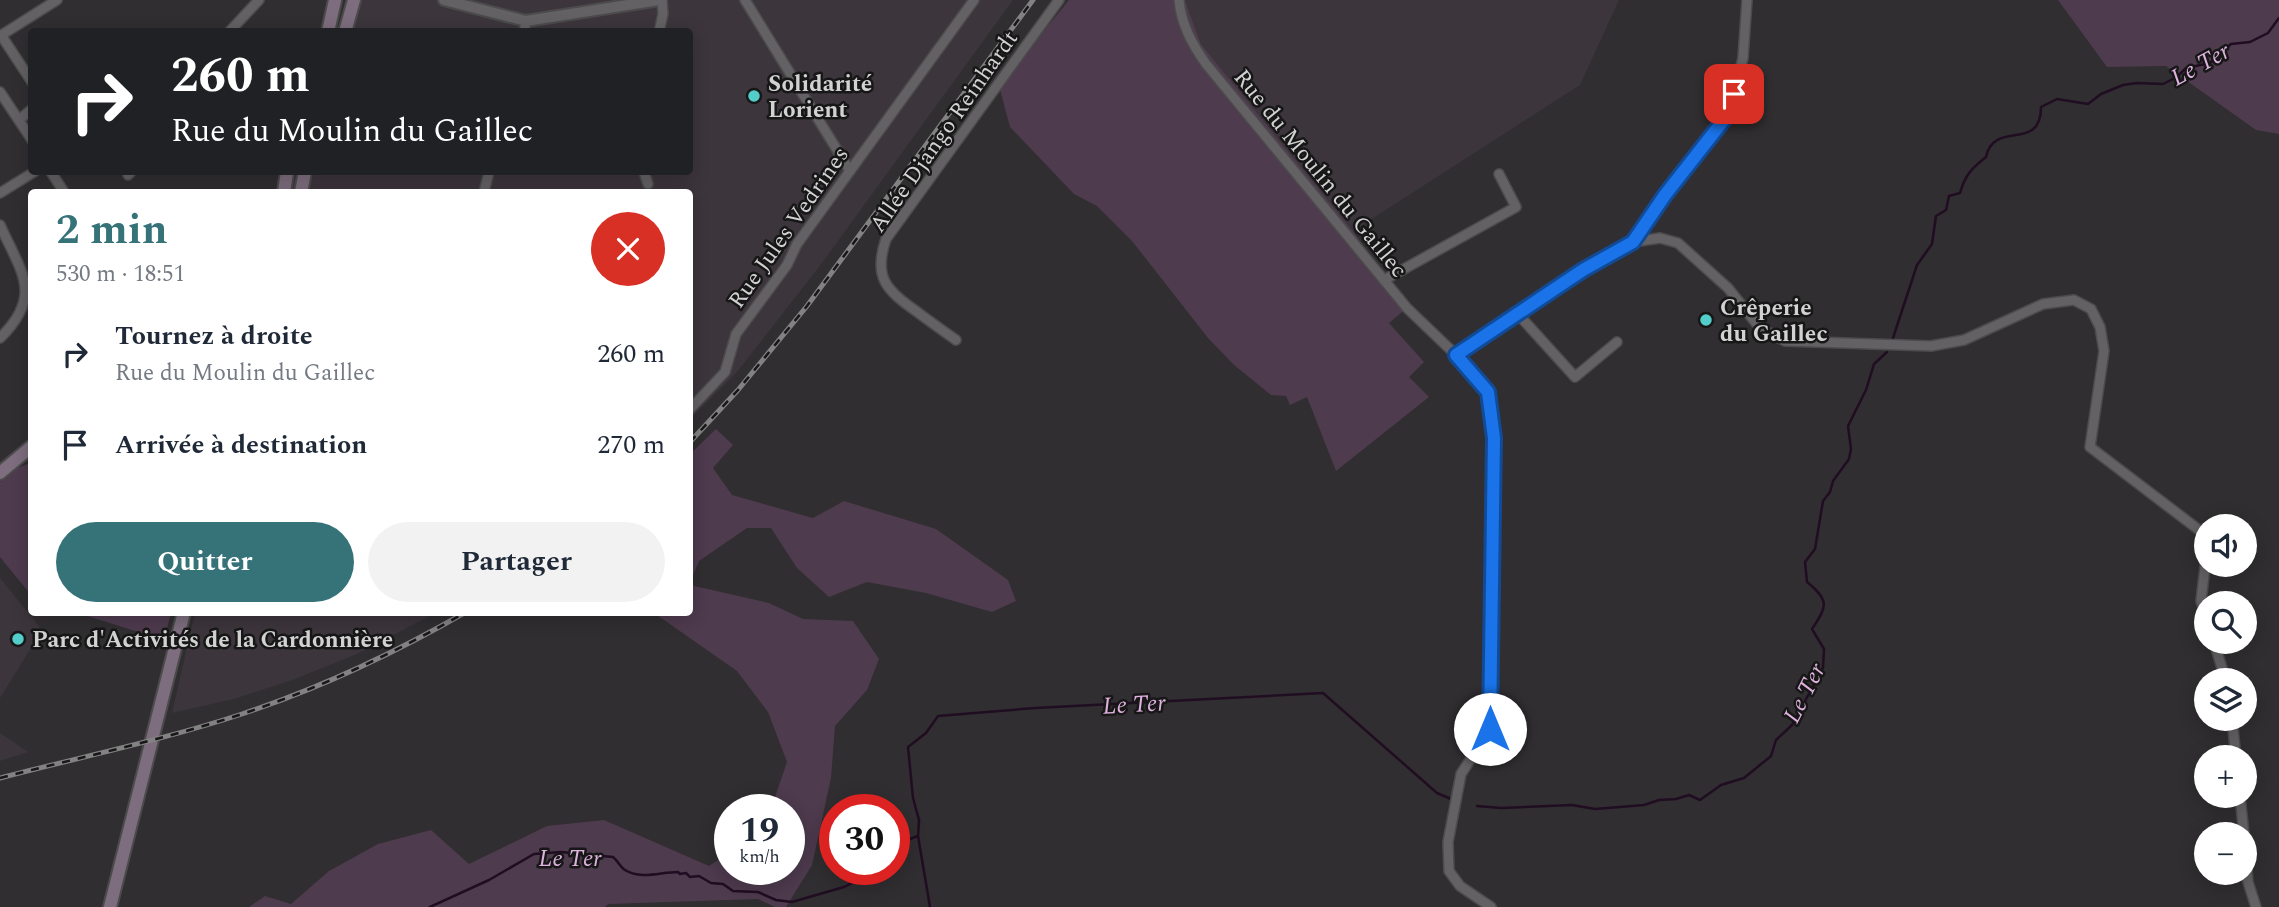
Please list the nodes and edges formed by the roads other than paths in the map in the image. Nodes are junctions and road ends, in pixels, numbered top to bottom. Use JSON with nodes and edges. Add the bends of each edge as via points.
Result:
{"nodes":[{"id":1,"x":57,"y":0,"type":"edge"},
{"id":2,"x":258,"y":0,"type":"edge"},
{"id":3,"x":335,"y":0,"type":"edge"},
{"id":4,"x":354,"y":0,"type":"edge"},
{"id":5,"x":444,"y":0,"type":"edge"},
{"id":6,"x":661,"y":0,"type":"edge"},
{"id":7,"x":745,"y":0,"type":"edge"},
{"id":8,"x":974,"y":0,"type":"edge"},
{"id":9,"x":1059,"y":0,"type":"edge"},
{"id":10,"x":1179,"y":0,"type":"edge"},
{"id":11,"x":1747,"y":0,"type":"edge"},
{"id":12,"x":525,"y":26,"type":"edge"},
{"id":13,"x":233,"y":28,"type":"edge"},
{"id":14,"x":329,"y":28,"type":"edge"},
{"id":15,"x":346,"y":28,"type":"edge"},
{"id":16,"x":660,"y":28,"type":"edge"},
{"id":17,"x":1,"y":35,"type":"edge"},
{"id":18,"x":28,"y":76,"type":"edge"},
{"id":19,"x":0,"y":92,"type":"edge"},
{"id":20,"x":28,"y":112,"type":"edge"},
{"id":21,"x":19,"y":120,"type":"junction"},
{"id":22,"x":28,"y":134,"type":"edge"},
{"id":23,"x":850,"y":171,"type":"junction"},
{"id":24,"x":1499,"y":174,"type":"dead end"},
{"id":25,"x":29,"y":175,"type":"edge"},
{"id":26,"x":645,"y":175,"type":"edge"},
{"id":27,"x":648,"y":184,"type":"dead end"},
{"id":28,"x":0,"y":193,"type":"edge"},
{"id":29,"x":0,"y":225,"type":"edge"},
{"id":30,"x":1633,"y":242,"type":"junction"},
{"id":31,"x":1384,"y":280,"type":"junction"},
{"id":32,"x":1517,"y":313,"type":"junction"},
{"id":33,"x":0,"y":338,"type":"edge"},
{"id":34,"x":956,"y":340,"type":"dead end"},
{"id":35,"x":1617,"y":342,"type":"dead end"},
{"id":36,"x":1456,"y":355,"type":"junction"},
{"id":37,"x":693,"y":406,"type":"edge"},
{"id":38,"x":28,"y":449,"type":"edge"},
{"id":39,"x":0,"y":473,"type":"edge"},
{"id":40,"x":2202,"y":591,"type":"edge"},
{"id":41,"x":183,"y":616,"type":"edge"},
{"id":42,"x":2249,"y":885,"type":"edge"},
{"id":43,"x":110,"y":907,"type":"edge"},
{"id":44,"x":1491,"y":907,"type":"edge"},
{"id":45,"x":2256,"y":907,"type":"edge"}],
"edges":[{"from":1,"to":17,"type":"street"},
{"from":2,"to":13,"type":"street"},
{"from":3,"to":14,"type":"main road"},
{"from":4,"to":15,"type":"main road"},
{"from":5,"to":12,"type":"street"},
{"from":6,"to":12,"type":"street"},
{"from":6,"to":16,"type":"street"},
{"from":7,"to":23,"type":"street"},
{"from":8,"to":23,"type":"street","name":"Rue Jules Vedrines"},
{"from":9,"to":34,"type":"street","name":"Allée Django Reinhardt","via":[[886,239],[881,253],[882,274],[891,293]]},
{"from":10,"to":31,"type":"street","name":"Rue du Moulin du Gaillec","via":[[1186,28],[1202,57]]},
{"from":11,"to":30,"type":"street","via":[[1743,58],[1723,121]]},
{"from":17,"to":18,"type":"street"},
{"from":19,"to":21,"type":"street"},
{"from":20,"to":21,"type":"street"},
{"from":21,"to":22,"type":"street"},
{"from":23,"to":37,"type":"street","name":"Rue Jules Vedrines","via":[[736,334],[725,372]]},
{"from":24,"to":31,"type":"street","via":[[1516,207]]},
{"from":25,"to":28,"type":"street"},
{"from":26,"to":27,"type":"street"},
{"from":29,"to":33,"type":"street","via":[[27,295],[17,318]]},
{"from":30,"to":32,"type":"street"},
{"from":30,"to":40,"type":"street","via":[[1660,239],[1678,243],[1728,288],[1760,328],[1785,341],[1931,346],[1964,340],[2043,304],[2074,300],[2091,309],[2105,351],[2090,447],[2203,533],[2207,550]]},
{"from":31,"to":36,"type":"street","name":"Rue du Moulin du Gaillec"},
{"from":32,"to":35,"type":"street","via":[[1575,377]]},
{"from":32,"to":36,"type":"street"},
{"from":36,"to":44,"type":"street","name":"Rue du Moulin du Gaillec","via":[[1488,392],[1494,438],[1490,729],[1461,774],[1448,842],[1450,871],[1460,886]]},
{"from":38,"to":39,"type":"main road"},
{"from":41,"to":43,"type":"main road"},
{"from":42,"to":45,"type":"street"}]}
